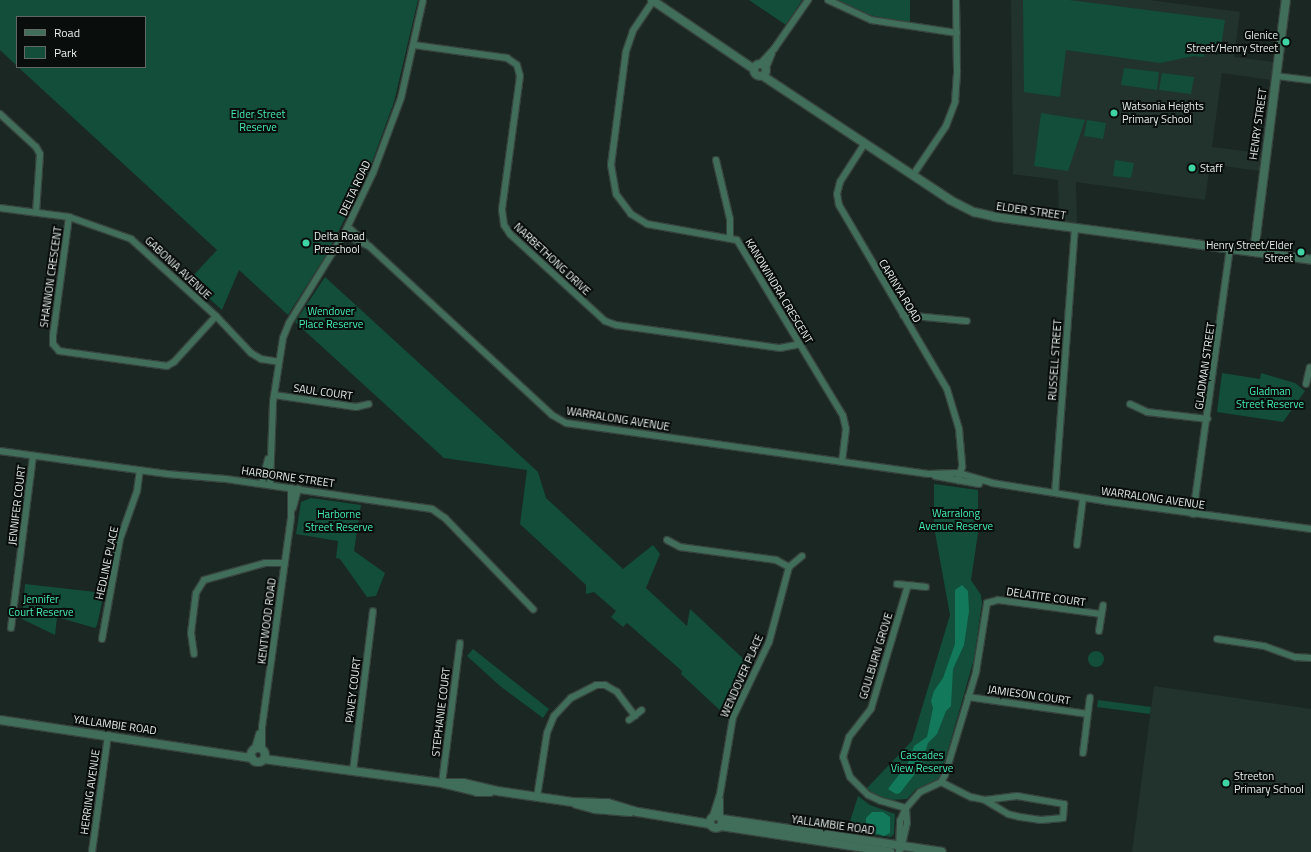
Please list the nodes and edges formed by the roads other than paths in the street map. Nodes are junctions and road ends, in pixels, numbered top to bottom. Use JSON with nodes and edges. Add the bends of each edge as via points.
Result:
{"nodes":[{"id":1,"x":423,"y":0,"type":"edge"},
{"id":2,"x":653,"y":0,"type":"edge"},
{"id":3,"x":808,"y":0,"type":"edge"},
{"id":4,"x":828,"y":0,"type":"edge"},
{"id":5,"x":956,"y":0,"type":"edge"},
{"id":6,"x":1286,"y":0,"type":"edge"},
{"id":7,"x":957,"y":33,"type":"junction"},
{"id":8,"x":414,"y":45,"type":"junction"},
{"id":9,"x":761,"y":69,"type":"junction"},
{"id":10,"x":1276,"y":76,"type":"junction"},
{"id":11,"x":1311,"y":80,"type":"edge"},
{"id":12,"x":0,"y":114,"type":"edge"},
{"id":13,"x":865,"y":143,"type":"junction"},
{"id":14,"x":716,"y":160,"type":"dead end"},
{"id":15,"x":913,"y":175,"type":"junction"},
{"id":16,"x":0,"y":208,"type":"edge"},
{"id":17,"x":36,"y":212,"type":"junction"},
{"id":18,"x":69,"y":217,"type":"junction"},
{"id":19,"x":348,"y":227,"type":"junction"},
{"id":20,"x":1075,"y":228,"type":"junction"},
{"id":21,"x":344,"y":234,"type":"junction"},
{"id":22,"x":730,"y":237,"type":"junction"},
{"id":23,"x":368,"y":246,"type":"junction"},
{"id":24,"x":1230,"y":249,"type":"junction"},
{"id":25,"x":1254,"y":252,"type":"junction"},
{"id":26,"x":1311,"y":260,"type":"edge"},
{"id":27,"x":903,"y":314,"type":"junction"},
{"id":28,"x":216,"y":316,"type":"junction"},
{"id":29,"x":966,"y":321,"type":"dead end"},
{"id":30,"x":800,"y":344,"type":"junction"},
{"id":31,"x":279,"y":362,"type":"junction"},
{"id":32,"x":1310,"y":367,"type":"edge"},
{"id":33,"x":1309,"y":376,"type":"edge"},
{"id":34,"x":1306,"y":384,"type":"dead end"},
{"id":35,"x":274,"y":395,"type":"junction"},
{"id":36,"x":369,"y":404,"type":"dead end"},
{"id":37,"x":1130,"y":404,"type":"dead end"},
{"id":38,"x":1208,"y":419,"type":"junction"},
{"id":39,"x":272,"y":444,"type":"junction"},
{"id":40,"x":0,"y":451,"type":"edge"},
{"id":41,"x":33,"y":456,"type":"junction"},
{"id":42,"x":842,"y":462,"type":"junction"},
{"id":43,"x":140,"y":470,"type":"junction"},
{"id":44,"x":959,"y":476,"type":"junction"},
{"id":45,"x":262,"y":484,"type":"junction"},
{"id":46,"x":270,"y":485,"type":"junction"},
{"id":47,"x":295,"y":489,"type":"junction"},
{"id":48,"x":1055,"y":493,"type":"junction"},
{"id":49,"x":1083,"y":498,"type":"junction"},
{"id":50,"x":1195,"y":514,"type":"junction"},
{"id":51,"x":1311,"y":529,"type":"edge"},
{"id":52,"x":667,"y":540,"type":"dead end"},
{"id":53,"x":1077,"y":545,"type":"dead end"},
{"id":54,"x":802,"y":556,"type":"dead end"},
{"id":55,"x":285,"y":563,"type":"junction"},
{"id":56,"x":789,"y":567,"type":"junction"},
{"id":57,"x":897,"y":584,"type":"dead end"},
{"id":58,"x":908,"y":585,"type":"junction"},
{"id":59,"x":926,"y":588,"type":"dead end"},
{"id":60,"x":1103,"y":605,"type":"dead end"},
{"id":61,"x":533,"y":609,"type":"dead end"},
{"id":62,"x":373,"y":611,"type":"dead end"},
{"id":63,"x":1100,"y":614,"type":"junction"},
{"id":64,"x":11,"y":628,"type":"dead end"},
{"id":65,"x":1099,"y":631,"type":"dead end"},
{"id":66,"x":102,"y":639,"type":"dead end"},
{"id":67,"x":1217,"y":639,"type":"dead end"},
{"id":68,"x":460,"y":643,"type":"dead end"},
{"id":69,"x":194,"y":654,"type":"dead end"},
{"id":70,"x":1311,"y":658,"type":"edge"},
{"id":71,"x":968,"y":697,"type":"junction"},
{"id":72,"x":1090,"y":697,"type":"dead end"},
{"id":73,"x":642,"y":710,"type":"dead end"},
{"id":74,"x":1088,"y":714,"type":"junction"},
{"id":75,"x":635,"y":716,"type":"junction"},
{"id":76,"x":0,"y":720,"type":"edge"},
{"id":77,"x":628,"y":720,"type":"dead end"},
{"id":78,"x":108,"y":735,"type":"junction"},
{"id":79,"x":258,"y":753,"type":"junction"},
{"id":80,"x":1083,"y":753,"type":"dead end"},
{"id":81,"x":353,"y":771,"type":"junction"},
{"id":82,"x":941,"y":782,"type":"junction"},
{"id":83,"x":442,"y":783,"type":"junction"},
{"id":84,"x":537,"y":797,"type":"junction"},
{"id":85,"x":985,"y":800,"type":"junction"},
{"id":86,"x":906,"y":808,"type":"junction"},
{"id":87,"x":716,"y":820,"type":"junction"},
{"id":88,"x":900,"y":849,"type":"edge"},
{"id":89,"x":92,"y":852,"type":"edge"},
{"id":90,"x":890,"y":852,"type":"edge"},
{"id":91,"x":942,"y":852,"type":"edge"}],
"edges":[{"from":1,"to":8,"type":"street","name":"DELTA ROAD"},
{"from":2,"to":9,"type":"street","name":"ELDER STREET","via":[[734,55]]},
{"from":2,"to":22,"type":"street","name":"KANOWINDRA CRESCENT","via":[[628,41],[612,158],[613,186],[625,208],[648,224]]},
{"from":3,"to":9,"type":"street"},
{"from":4,"to":7,"type":"street","via":[[880,22]]},
{"from":5,"to":7,"type":"street"},
{"from":6,"to":10,"type":"street","name":"HENRY STREET"},
{"from":7,"to":15,"type":"street","via":[[957,84],[952,112],[944,130]]},
{"from":8,"to":19,"type":"street","name":"DELTA ROAD","via":[[401,98],[386,142]]},
{"from":8,"to":30,"type":"street","name":"NARBETHONG DRIVE","via":[[507,58],[517,65],[520,76],[502,210],[504,225],[510,234],[605,321],[616,326],[780,348]]},
{"from":9,"to":13,"type":"street","name":"ELDER STREET","via":[[784,88]]},
{"from":10,"to":11,"type":"street"},
{"from":10,"to":25,"type":"street","name":"HENRY STREET"},
{"from":12,"to":17,"type":"street","via":[[36,147],[40,154]]},
{"from":13,"to":15,"type":"street","name":"ELDER STREET"},
{"from":13,"to":27,"type":"street","name":"CARINYA ROAD","via":[[840,182],[837,194],[839,206]]},
{"from":14,"to":22,"type":"street","via":[[730,219]]},
{"from":15,"to":20,"type":"street","name":"ELDER STREET","via":[[974,212]]},
{"from":16,"to":17,"type":"street","name":"GABONIA AVENUE"},
{"from":17,"to":18,"type":"street","name":"GABONIA AVENUE"},
{"from":18,"to":28,"type":"street","name":"GABONIA AVENUE","via":[[136,242]]},
{"from":18,"to":28,"type":"street","name":"SHANNON CRESCENT","via":[[53,336],[54,344],[59,351],[167,366],[174,362]]},
{"from":19,"to":21,"type":"street","name":"DELTA ROAD"},
{"from":19,"to":23,"type":"street","name":"WARRALONG AVENUE","via":[[362,237]]},
{"from":20,"to":24,"type":"street","name":"ELDER STREET"},
{"from":20,"to":48,"type":"street","name":"RUSSELL STREET"},
{"from":21,"to":23,"type":"street","name":"WARRALONG AVENUE"},
{"from":21,"to":31,"type":"street","name":"DELTA ROAD","via":[[289,323],[283,338]]},
{"from":22,"to":30,"type":"street","name":"KANOWINDRA CRESCENT","via":[[740,244]]},
{"from":23,"to":42,"type":"street","name":"WARRALONG AVENUE","via":[[561,421]]},
{"from":24,"to":25,"type":"street","name":"ELDER STREET"},
{"from":24,"to":38,"type":"street","name":"GLADMAN STREET"},
{"from":25,"to":26,"type":"street","name":"ELDER STREET"},
{"from":27,"to":29,"type":"street"},
{"from":27,"to":44,"type":"street","name":"CARINYA ROAD","via":[[951,399],[958,422],[961,454]]},
{"from":28,"to":31,"type":"street","name":"GABONIA AVENUE","via":[[255,357]]},
{"from":30,"to":42,"type":"street","name":"KANOWINDRA CRESCENT","via":[[844,421],[846,434]]},
{"from":31,"to":35,"type":"street","name":"DELTA ROAD"},
{"from":32,"to":33,"type":"street"},
{"from":33,"to":34,"type":"street"},
{"from":35,"to":36,"type":"street","name":"SAUL COURT","via":[[356,407]]},
{"from":35,"to":39,"type":"street","name":"DELTA ROAD"},
{"from":37,"to":38,"type":"street","via":[[1147,412]]},
{"from":38,"to":50,"type":"street","name":"GLADMAN STREET"},
{"from":39,"to":45,"type":"street","name":"DELTA ROAD"},
{"from":39,"to":46,"type":"street","name":"DELTA ROAD"},
{"from":40,"to":41,"type":"street","name":"HARBORNE STREET"},
{"from":41,"to":43,"type":"street","name":"HARBORNE STREET"},
{"from":41,"to":64,"type":"street","name":"JENNIFER COURT"},
{"from":42,"to":44,"type":"street","name":"WARRALONG AVENUE"},
{"from":43,"to":45,"type":"street","name":"HARBORNE STREET"},
{"from":43,"to":66,"type":"street","name":"HEDLINE PLACE","via":[[137,491],[120,539]]},
{"from":44,"to":48,"type":"street","name":"WARRALONG AVENUE","via":[[992,484]]},
{"from":45,"to":46,"type":"street","name":"HARBORNE STREET"},
{"from":46,"to":47,"type":"street","name":"HARBORNE STREET"},
{"from":47,"to":55,"type":"street","name":"KENTWOOD ROAD"},
{"from":47,"to":61,"type":"street","name":"HARBORNE STREET","via":[[426,507],[437,511]]},
{"from":48,"to":49,"type":"street","name":"WARRALONG AVENUE"},
{"from":49,"to":50,"type":"street","name":"WARRALONG AVENUE"},
{"from":49,"to":53,"type":"street"},
{"from":50,"to":51,"type":"street","name":"WARRALONG AVENUE"},
{"from":52,"to":56,"type":"street","via":[[680,547],[776,560]]},
{"from":54,"to":56,"type":"street"},
{"from":55,"to":69,"type":"street","via":[[265,563],[211,576],[201,582],[196,593],[191,633]]},
{"from":55,"to":79,"type":"street","name":"KENTWOOD ROAD"},
{"from":56,"to":87,"type":"street","name":"WENDOVER PLACE","via":[[767,648],[732,718]]},
{"from":57,"to":58,"type":"street"},
{"from":58,"to":59,"type":"street"},
{"from":58,"to":86,"type":"street","name":"GOULBURN GROVE","via":[[871,709],[849,737],[843,757],[847,772],[863,790],[875,799]]},
{"from":60,"to":63,"type":"street"},
{"from":62,"to":81,"type":"street","name":"PAVEY COURT"},
{"from":63,"to":65,"type":"street"},
{"from":63,"to":71,"type":"street","name":"DELATITE COURT","via":[[998,600],[989,601],[985,610],[977,666]]},
{"from":67,"to":70,"type":"street","via":[[1264,646],[1295,657]]},
{"from":68,"to":83,"type":"street","name":"STEPHANIE COURT"},
{"from":71,"to":74,"type":"street","name":"JAMIESON COURT"},
{"from":71,"to":82,"type":"street"},
{"from":72,"to":74,"type":"street"},
{"from":73,"to":75,"type":"street"},
{"from":74,"to":80,"type":"street"},
{"from":75,"to":77,"type":"street"},
{"from":75,"to":84,"type":"street","via":[[617,692],[605,685],[596,685],[571,698],[554,716],[546,733]]},
{"from":76,"to":78,"type":"street","name":"YALLAMBIE ROAD"},
{"from":78,"to":79,"type":"street","name":"YALLAMBIE ROAD","via":[[226,752]]},
{"from":78,"to":89,"type":"street","name":"HERRING AVENUE"},
{"from":79,"to":81,"type":"street","name":"YALLAMBIE ROAD","via":[[293,762]]},
{"from":81,"to":83,"type":"street","name":"YALLAMBIE ROAD"},
{"from":82,"to":85,"type":"street","via":[[971,797]]},
{"from":82,"to":86,"type":"street","via":[[920,792]]},
{"from":83,"to":84,"type":"street","name":"YALLAMBIE ROAD","via":[[477,792],[497,791]]},
{"from":84,"to":87,"type":"street","name":"YALLAMBIE ROAD","via":[[572,802],[610,812],[638,812]]},
{"from":85,"to":85,"type":"street","via":[[1003,811],[1020,817],[1041,820],[1063,818],[1064,804],[1017,796]]},
{"from":86,"to":88,"type":"street","via":[[900,821]]},
{"from":87,"to":88,"type":"street","name":"YALLAMBIE ROAD"},
{"from":87,"to":90,"type":"street","name":"YALLAMBIE ROAD"},
{"from":88,"to":91,"type":"street","name":"YALLAMBIE ROAD"}]}
